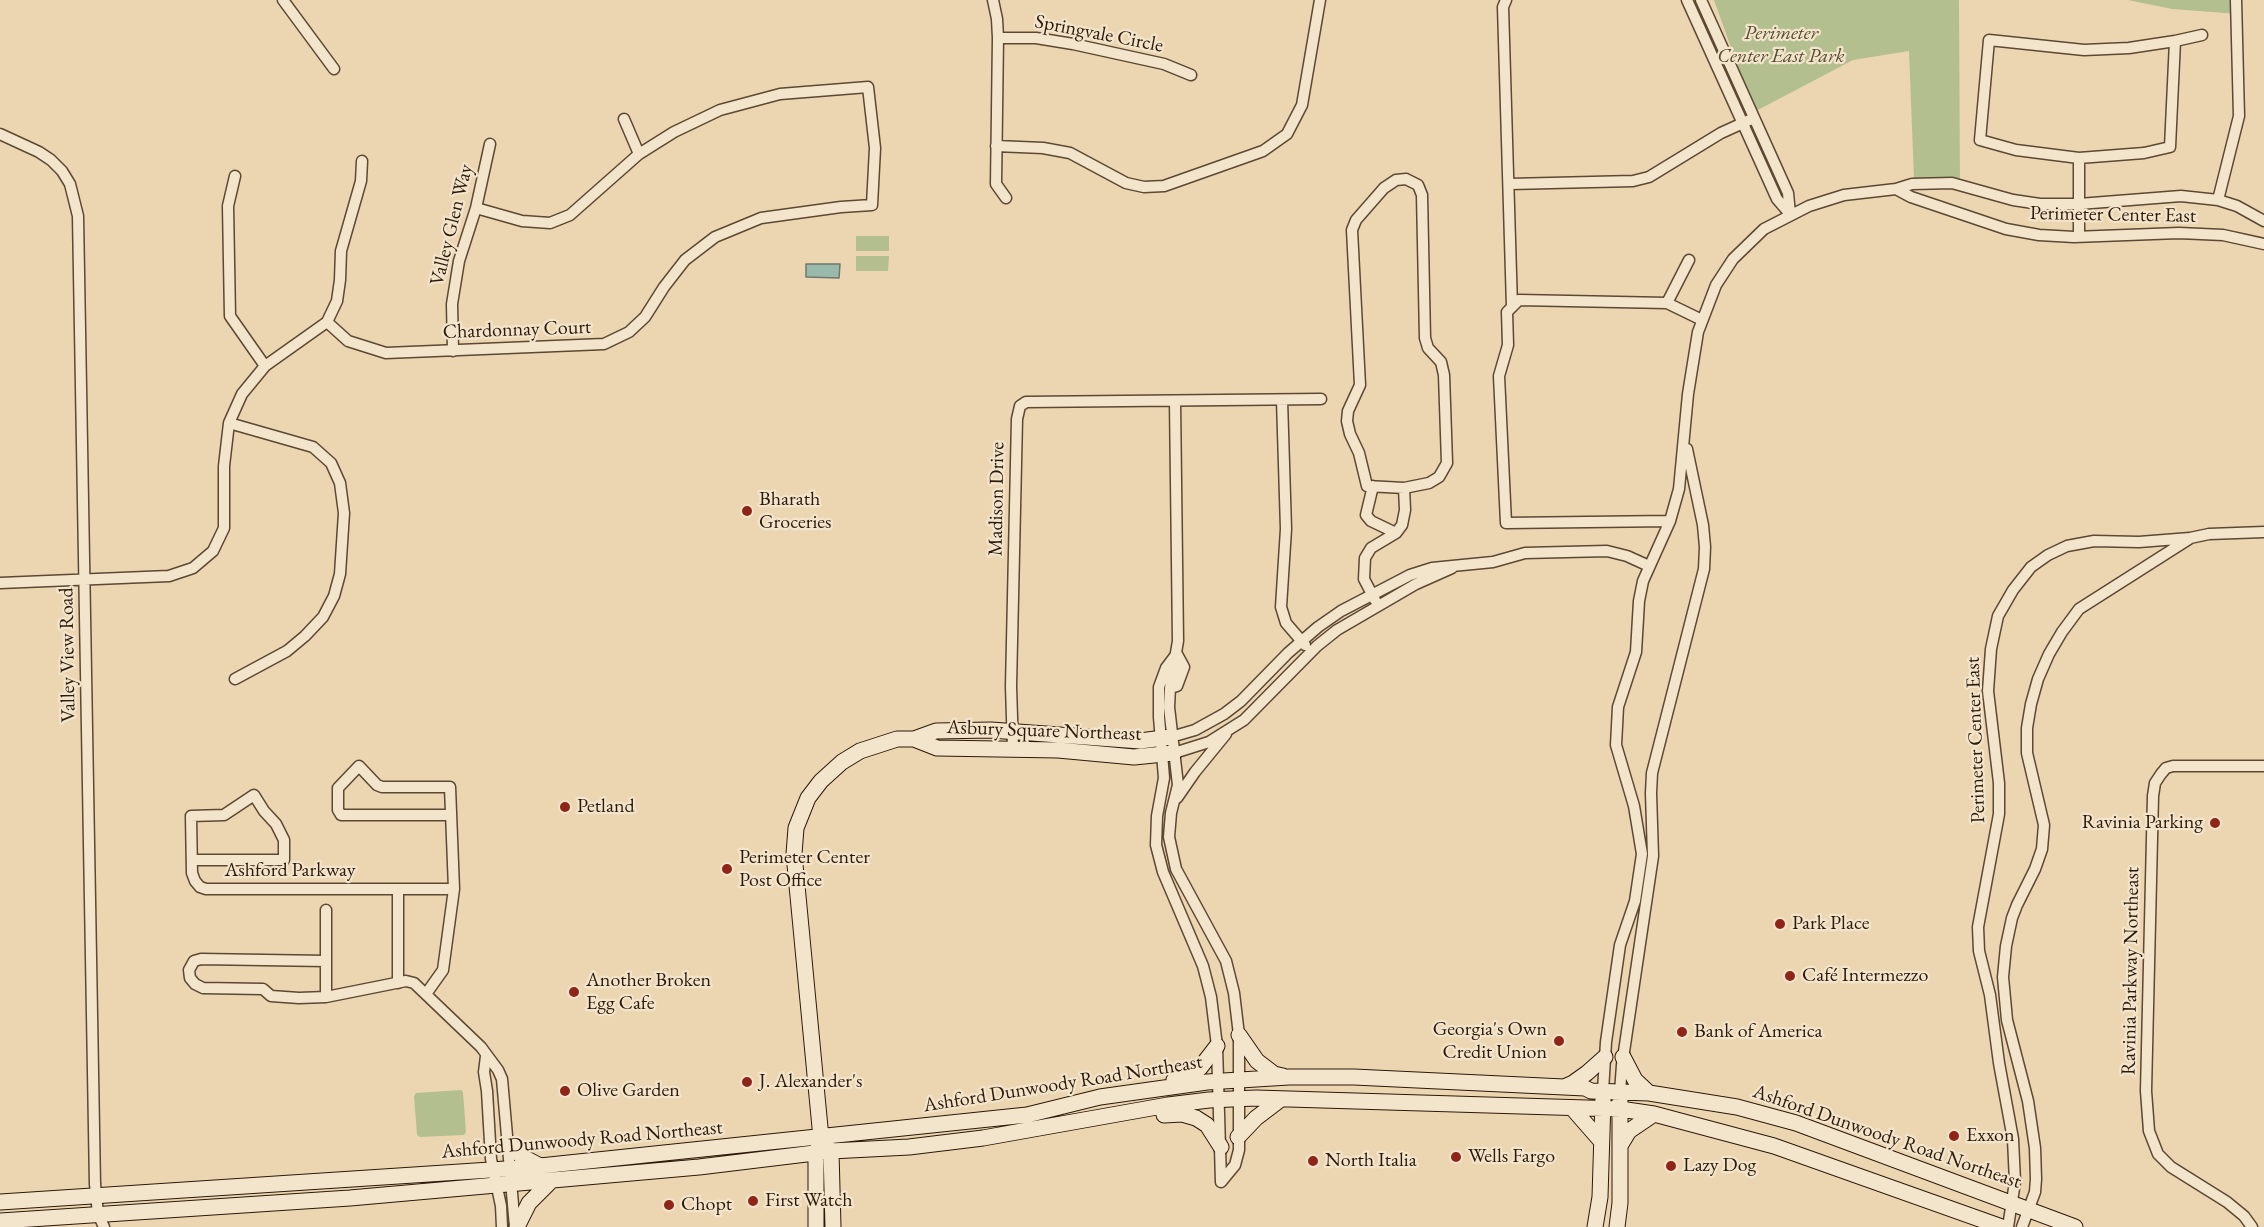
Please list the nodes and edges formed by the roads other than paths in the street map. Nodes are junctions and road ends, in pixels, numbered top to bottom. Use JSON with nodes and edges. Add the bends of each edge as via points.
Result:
{"nodes":[{"id":1,"x":283,"y":0,"type":"edge"},
{"id":2,"x":993,"y":0,"type":"edge"},
{"id":3,"x":1320,"y":0,"type":"edge"},
{"id":4,"x":1506,"y":0,"type":"edge"},
{"id":5,"x":1687,"y":0,"type":"edge"},
{"id":6,"x":1701,"y":0,"type":"edge"},
{"id":7,"x":2236,"y":0,"type":"edge"},
{"id":8,"x":2202,"y":35,"type":"dead end"},
{"id":9,"x":998,"y":38,"type":"junction"},
{"id":10,"x":2175,"y":40,"type":"junction"},
{"id":11,"x":334,"y":69,"type":"dead end"},
{"id":12,"x":1191,"y":75,"type":"dead end"},
{"id":13,"x":1754,"y":118,"type":"junction"},
{"id":14,"x":624,"y":119,"type":"dead end"},
{"id":15,"x":1743,"y":123,"type":"junction"},
{"id":16,"x":0,"y":134,"type":"edge"},
{"id":17,"x":490,"y":144,"type":"dead end"},
{"id":18,"x":996,"y":146,"type":"junction"},
{"id":19,"x":639,"y":154,"type":"junction"},
{"id":20,"x":2079,"y":158,"type":"junction"},
{"id":21,"x":362,"y":161,"type":"dead end"},
{"id":22,"x":235,"y":177,"type":"dead end"},
{"id":23,"x":1510,"y":183,"type":"junction"},
{"id":24,"x":1896,"y":189,"type":"junction"},
{"id":25,"x":1006,"y":198,"type":"dead end"},
{"id":26,"x":2218,"y":200,"type":"junction"},
{"id":27,"x":2079,"y":204,"type":"junction"},
{"id":28,"x":476,"y":208,"type":"junction"},
{"id":29,"x":1790,"y":214,"type":"junction"},
{"id":30,"x":2264,"y":221,"type":"edge"},
{"id":31,"x":2079,"y":236,"type":"junction"},
{"id":32,"x":2264,"y":244,"type":"edge"},
{"id":33,"x":1689,"y":260,"type":"dead end"},
{"id":34,"x":1667,"y":303,"type":"junction"},
{"id":35,"x":1512,"y":307,"type":"junction"},
{"id":36,"x":1702,"y":320,"type":"junction"},
{"id":37,"x":327,"y":322,"type":"junction"},
{"id":38,"x":453,"y":351,"type":"junction"},
{"id":39,"x":265,"y":366,"type":"junction"},
{"id":40,"x":1321,"y":399,"type":"dead end"},
{"id":41,"x":1282,"y":400,"type":"junction"},
{"id":42,"x":1175,"y":401,"type":"junction"},
{"id":43,"x":229,"y":423,"type":"junction"},
{"id":44,"x":1685,"y":440,"type":"junction"},
{"id":45,"x":1373,"y":486,"type":"junction"},
{"id":46,"x":1404,"y":488,"type":"junction"},
{"id":47,"x":1670,"y":521,"type":"junction"},
{"id":48,"x":2264,"y":532,"type":"edge"},
{"id":49,"x":1396,"y":533,"type":"junction"},
{"id":50,"x":2190,"y":538,"type":"junction"},
{"id":51,"x":1458,"y":565,"type":"junction"},
{"id":52,"x":1649,"y":566,"type":"junction"},
{"id":53,"x":85,"y":579,"type":"junction"},
{"id":54,"x":0,"y":583,"type":"edge"},
{"id":55,"x":1372,"y":594,"type":"junction"},
{"id":56,"x":1378,"y":606,"type":"junction"},
{"id":57,"x":1302,"y":640,"type":"junction"},
{"id":58,"x":1311,"y":652,"type":"junction"},
{"id":59,"x":1177,"y":654,"type":"junction"},
{"id":60,"x":236,"y":679,"type":"dead end"},
{"id":61,"x":1229,"y":730,"type":"junction"},
{"id":62,"x":1012,"y":732,"type":"junction"},
{"id":63,"x":1166,"y":738,"type":"junction"},
{"id":64,"x":914,"y":739,"type":"junction"},
{"id":65,"x":1012,"y":749,"type":"junction"},
{"id":66,"x":1168,"y":754,"type":"junction"},
{"id":67,"x":2264,"y":766,"type":"edge"},
{"id":68,"x":1632,"y":799,"type":"junction"},
{"id":69,"x":1174,"y":803,"type":"junction"},
{"id":70,"x":450,"y":815,"type":"junction"},
{"id":71,"x":192,"y":860,"type":"junction"},
{"id":72,"x":1650,"y":876,"type":"junction"},
{"id":73,"x":398,"y":889,"type":"junction"},
{"id":74,"x":454,"y":889,"type":"junction"},
{"id":75,"x":326,"y":910,"type":"dead end"},
{"id":76,"x":1619,"y":958,"type":"junction"},
{"id":77,"x":326,"y":961,"type":"junction"},
{"id":78,"x":398,"y":983,"type":"junction"},
{"id":79,"x":426,"y":994,"type":"junction"},
{"id":80,"x":326,"y":997,"type":"junction"},
{"id":81,"x":1633,"y":997,"type":"junction"},
{"id":82,"x":2004,"y":1003,"type":"junction"},
{"id":83,"x":1994,"y":1023,"type":"junction"},
{"id":84,"x":1239,"y":1035,"type":"junction"},
{"id":85,"x":2012,"y":1042,"type":"junction"},
{"id":86,"x":1217,"y":1046,"type":"junction"},
{"id":87,"x":486,"y":1056,"type":"junction"},
{"id":88,"x":1605,"y":1057,"type":"junction"},
{"id":89,"x":1623,"y":1057,"type":"junction"},
{"id":90,"x":1289,"y":1077,"type":"junction"},
{"id":91,"x":1238,"y":1081,"type":"junction"},
{"id":92,"x":1219,"y":1082,"type":"junction"},
{"id":93,"x":1562,"y":1087,"type":"junction"},
{"id":94,"x":1603,"y":1091,"type":"junction"},
{"id":95,"x":1620,"y":1092,"type":"junction"},
{"id":96,"x":1649,"y":1093,"type":"junction"},
{"id":97,"x":1238,"y":1099,"type":"junction"},
{"id":98,"x":1281,"y":1099,"type":"junction"},
{"id":99,"x":1219,"y":1100,"type":"junction"},
{"id":100,"x":1060,"y":1108,"type":"junction"},
{"id":101,"x":1573,"y":1109,"type":"junction"},
{"id":102,"x":1603,"y":1109,"type":"junction"},
{"id":103,"x":1620,"y":1109,"type":"junction"},
{"id":104,"x":1127,"y":1112,"type":"junction"},
{"id":105,"x":1654,"y":1114,"type":"junction"},
{"id":106,"x":821,"y":1137,"type":"junction"},
{"id":107,"x":1238,"y":1137,"type":"junction"},
{"id":108,"x":1601,"y":1141,"type":"junction"},
{"id":109,"x":507,"y":1142,"type":"junction"},
{"id":110,"x":1221,"y":1147,"type":"junction"},
{"id":111,"x":1620,"y":1147,"type":"junction"},
{"id":112,"x":831,"y":1151,"type":"junction"},
{"id":113,"x":816,"y":1154,"type":"junction"},
{"id":114,"x":540,"y":1166,"type":"junction"},
{"id":115,"x":502,"y":1177,"type":"junction"},
{"id":116,"x":550,"y":1182,"type":"junction"},
{"id":117,"x":96,"y":1197,"type":"junction"},
{"id":118,"x":0,"y":1202,"type":"edge"},
{"id":119,"x":2013,"y":1204,"type":"junction"},
{"id":120,"x":2029,"y":1210,"type":"junction"},
{"id":121,"x":66,"y":1216,"type":"junction"},
{"id":122,"x":0,"y":1221,"type":"edge"},
{"id":123,"x":2264,"y":1221,"type":"edge"},
{"id":124,"x":99,"y":1223,"type":"edge"},
{"id":125,"x":2252,"y":1226,"type":"edge"},
{"id":126,"x":80,"y":1227,"type":"edge"},
{"id":127,"x":502,"y":1227,"type":"edge"},
{"id":128,"x":516,"y":1227,"type":"edge"},
{"id":129,"x":816,"y":1227,"type":"edge"},
{"id":130,"x":832,"y":1227,"type":"edge"},
{"id":131,"x":1595,"y":1227,"type":"edge"},
{"id":132,"x":1617,"y":1227,"type":"edge"},
{"id":133,"x":2002,"y":1227,"type":"edge"},
{"id":134,"x":2008,"y":1227,"type":"edge"},
{"id":135,"x":2022,"y":1227,"type":"edge"},
{"id":136,"x":2075,"y":1227,"type":"edge"}],
"edges":[{"from":1,"to":11,"type":"street"},
{"from":2,"to":9,"type":"street"},
{"from":3,"to":18,"type":"street","via":[[1302,105],[1287,134],[1263,151],[1164,186],[1144,187],[1120,180],[1070,153]]},
{"from":4,"to":23,"type":"street","via":[[1503,7]]},
{"from":5,"to":15,"type":"street"},
{"from":6,"to":13,"type":"street"},
{"from":7,"to":26,"type":"street","via":[[2239,116]]},
{"from":8,"to":10,"type":"street"},
{"from":9,"to":12,"type":"street","name":"Springvale Circle","via":[[1036,38],[1073,44],[1164,64]]},
{"from":9,"to":18,"type":"street"},
{"from":10,"to":20,"type":"street","via":[[2170,147]]},
{"from":10,"to":20,"type":"street","via":[[2084,50],[1989,40],[1980,140],[2016,150]]},
{"from":13,"to":15,"type":"street"},
{"from":13,"to":29,"type":"street","via":[[1788,193]]},
{"from":14,"to":19,"type":"street"},
{"from":15,"to":23,"type":"street","via":[[1649,177],[1633,182]]},
{"from":15,"to":29,"type":"street","via":[[1777,199]]},
{"from":16,"to":53,"type":"street","name":"Valley View Road","via":[[51,160],[70,184],[75,200],[79,235]]},
{"from":17,"to":28,"type":"street","name":"Valley Glen Way"},
{"from":18,"to":25,"type":"street","via":[[996,183]]},
{"from":19,"to":28,"type":"street","name":"Chardonnay Court","via":[[570,215],[550,223],[522,222]]},
{"from":19,"to":38,"type":"street","name":"Chardonnay Court","via":[[720,110],[780,94],[868,87],[875,148],[872,205],[761,218],[715,237],[685,260],[645,317],[629,332],[604,344]]},
{"from":20,"to":27,"type":"street"},
{"from":21,"to":37,"type":"street","via":[[361,182],[341,251],[337,301]]},
{"from":22,"to":39,"type":"street","via":[[228,206],[230,316]]},
{"from":23,"to":35,"type":"street"},
{"from":24,"to":27,"type":"street","name":"Perimeter Center East","via":[[1912,183],[1952,183],[2013,200]]},
{"from":24,"to":29,"type":"street","name":"Perimeter Center East","via":[[1844,195]]},
{"from":24,"to":31,"type":"street","name":"Perimeter Center East","via":[[2006,229]]},
{"from":26,"to":27,"type":"street","name":"Perimeter Center East","via":[[2181,196]]},
{"from":26,"to":30,"type":"street","name":"Perimeter Center East"},
{"from":27,"to":31,"type":"street"},
{"from":28,"to":38,"type":"street","name":"Valley Glen Way","via":[[459,261],[452,304]]},
{"from":29,"to":36,"type":"street","name":"Perimeter Center East","via":[[1764,229],[1733,259],[1716,285]]},
{"from":31,"to":32,"type":"street","name":"Perimeter Center East","via":[[2179,233],[2223,235]]},
{"from":33,"to":34,"type":"street"},
{"from":34,"to":35,"type":"street","via":[[1519,300]]},
{"from":34,"to":36,"type":"street"},
{"from":35,"to":47,"type":"street","via":[[1508,312],[1508,345],[1499,376],[1506,523]]},
{"from":36,"to":44,"type":"street","name":"Perimeter Center East","via":[[1688,394]]},
{"from":37,"to":38,"type":"street","name":"Chardonnay Court","via":[[348,341],[386,352]]},
{"from":37,"to":39,"type":"street"},
{"from":39,"to":43,"type":"street","via":[[242,394]]},
{"from":40,"to":41,"type":"street","name":"Madison Drive"},
{"from":41,"to":42,"type":"street","name":"Madison Drive"},
{"from":41,"to":57,"type":"street","via":[[1286,529],[1282,615]]},
{"from":42,"to":59,"type":"street"},
{"from":42,"to":62,"type":"street","name":"Madison Drive","via":[[1026,402],[1020,406]]},
{"from":43,"to":53,"type":"street","via":[[224,528],[213,552],[193,568],[169,576]]},
{"from":43,"to":60,"type":"street","via":[[314,447],[331,462],[340,483],[344,513],[340,574],[323,618],[287,651]]},
{"from":44,"to":47,"type":"street","name":"Perimeter Center East","via":[[1679,489]]},
{"from":44,"to":72,"type":"street","name":"Perimeter Center East","via":[[1703,525],[1705,557],[1652,773]]},
{"from":45,"to":46,"type":"street"},
{"from":45,"to":46,"type":"street","via":[[1367,486],[1347,421],[1360,384],[1352,230],[1384,188],[1406,179],[1418,185],[1422,195],[1425,338],[1428,348],[1441,362],[1444,375],[1447,463],[1434,480]]},
{"from":45,"to":49,"type":"street","via":[[1366,515]]},
{"from":46,"to":49,"type":"street","via":[[1404,518]]},
{"from":47,"to":52,"type":"street","name":"Perimeter Center East"},
{"from":48,"to":50,"type":"street","name":"Perimeter Center East"},
{"from":49,"to":55,"type":"street","via":[[1371,548],[1365,558],[1364,579]]},
{"from":50,"to":82,"type":"street","name":"Perimeter Center East","via":[[2079,609],[2062,632],[2038,679],[2030,710],[2027,753],[2044,825],[2042,849],[2008,932]]},
{"from":50,"to":83,"type":"street","name":"Perimeter Center East","via":[[2094,541],[2061,548],[2024,573],[1998,616],[1988,691],[1999,814],[1978,927]]},
{"from":51,"to":52,"type":"street","via":[[1498,561],[1525,553],[1601,551],[1621,554]]},
{"from":51,"to":55,"type":"street","via":[[1424,570]]},
{"from":51,"to":56,"type":"street"},
{"from":52,"to":68,"type":"street","name":"Perimeter Center East","via":[[1639,601],[1636,652],[1616,718],[1618,753]]},
{"from":53,"to":54,"type":"street"},
{"from":53,"to":117,"type":"street","name":"Valley View Road"},
{"from":55,"to":56,"type":"street"},
{"from":55,"to":57,"type":"street"},
{"from":56,"to":58,"type":"street","via":[[1330,635]]},
{"from":57,"to":58,"type":"street"},
{"from":57,"to":63,"type":"street","via":[[1230,710],[1206,724]]},
{"from":58,"to":61,"type":"street","via":[[1258,708]]},
{"from":59,"to":63,"type":"street"},
{"from":59,"to":63,"type":"street","via":[[1159,687]]},
{"from":61,"to":66,"type":"street","via":[[1202,745]]},
{"from":61,"to":69,"type":"street"},
{"from":62,"to":63,"type":"main road","name":"Asbury Square Northeast","via":[[1140,741]]},
{"from":62,"to":64,"type":"main road","name":"Asbury Square Northeast","via":[[936,730]]},
{"from":62,"to":65,"type":"street","name":"Madison Drive"},
{"from":63,"to":66,"type":"street"},
{"from":64,"to":65,"type":"main road","name":"Asbury Square Northeast","via":[[937,748]]},
{"from":64,"to":106,"type":"main road","name":"Asbury Square Northeast","via":[[879,744],[842,762],[808,798],[796,828],[797,898]]},
{"from":65,"to":66,"type":"main road","name":"Asbury Square Northeast","via":[[1134,757]]},
{"from":66,"to":69,"type":"street","via":[[1178,785]]},
{"from":66,"to":86,"type":"street","via":[[1156,845],[1163,872],[1203,966]]},
{"from":67,"to":125,"type":"street","name":"Ravinia Parkway Northeast","via":[[2173,766],[2161,774],[2153,796],[2146,1091],[2149,1131],[2158,1154],[2171,1167],[2227,1202]]},
{"from":68,"to":72,"type":"street","via":[[1641,810]]},
{"from":68,"to":76,"type":"street","name":"Perimeter Center East","via":[[1641,863]]},
{"from":69,"to":84,"type":"street","via":[[1169,837],[1174,863],[1228,968]]},
{"from":70,"to":70,"type":"street","via":[[341,815],[338,788],[359,766],[382,787],[450,787]]},
{"from":70,"to":74,"type":"street"},
{"from":71,"to":71,"type":"street","name":"Ashford Parkway","via":[[191,816],[225,815],[254,795],[284,840],[284,860]]},
{"from":71,"to":73,"type":"street","name":"Ashford Parkway","via":[[195,881],[206,889]]},
{"from":72,"to":81,"type":"street","name":"Perimeter Center East"},
{"from":73,"to":74,"type":"street","name":"Ashford Parkway"},
{"from":73,"to":78,"type":"street"},
{"from":74,"to":79,"type":"street","via":[[443,970]]},
{"from":75,"to":77,"type":"street","name":"Ashford Parkway"},
{"from":76,"to":81,"type":"street","via":[[1632,976]]},
{"from":76,"to":88,"type":"street","name":"Perimeter Center East"},
{"from":77,"to":80,"type":"street","name":"Ashford Parkway"},
{"from":77,"to":80,"type":"street","via":[[201,959],[194,961],[189,970],[190,978],[203,988],[263,988],[271,996]]},
{"from":78,"to":79,"type":"street","via":[[414,983]]},
{"from":78,"to":80,"type":"street"},
{"from":79,"to":87,"type":"street"},
{"from":81,"to":89,"type":"street","name":"Perimeter Center East"},
{"from":82,"to":83,"type":"street"},
{"from":82,"to":85,"type":"street","name":"Perimeter Center East"},
{"from":83,"to":85,"type":"street","via":[[2005,1029]]},
{"from":83,"to":119,"type":"street","name":"Perimeter Center East","via":[[2013,1139]]},
{"from":84,"to":90,"type":"main road","via":[[1257,1061],[1274,1074]]},
{"from":84,"to":91,"type":"street"},
{"from":85,"to":120,"type":"street","name":"Perimeter Center East","via":[[2028,1101],[2035,1148],[2036,1179]]},
{"from":86,"to":92,"type":"street"},
{"from":86,"to":100,"type":"main road","via":[[1200,1068],[1185,1077],[1114,1087]]},
{"from":87,"to":109,"type":"street","via":[[502,1079]]},
{"from":87,"to":115,"type":"street","via":[[484,1072]]},
{"from":88,"to":93,"type":"main road","via":[[1580,1079]]},
{"from":88,"to":94,"type":"street","name":"Perimeter Center East"},
{"from":89,"to":95,"type":"street","name":"Perimeter Center East"},
{"from":89,"to":96,"type":"main road","via":[[1630,1074]]},
{"from":90,"to":91,"type":"main road","name":"Ashford Dunwoody Road Northeast"},
{"from":90,"to":93,"type":"main road","name":"Ashford Dunwoody Road Northeast"},
{"from":91,"to":92,"type":"main road","name":"Ashford Dunwoody Road Northeast"},
{"from":91,"to":97,"type":"street"},
{"from":92,"to":99,"type":"street"},
{"from":92,"to":100,"type":"main road","name":"Ashford Dunwoody Road Northeast","via":[[1116,1094]]},
{"from":93,"to":94,"type":"main road","name":"Ashford Dunwoody Road Northeast"},
{"from":94,"to":95,"type":"main road","name":"Ashford Dunwoody Road Northeast"},
{"from":94,"to":102,"type":"main road"},
{"from":95,"to":96,"type":"main road","name":"Ashford Dunwoody Road Northeast"},
{"from":95,"to":103,"type":"main road"},
{"from":96,"to":119,"type":"main road","name":"Ashford Dunwoody Road Northeast","via":[[1715,1102],[1780,1118]]},
{"from":97,"to":98,"type":"main road","name":"Ashford Dunwoody Road Northeast"},
{"from":97,"to":99,"type":"main road","name":"Ashford Dunwoody Road Northeast"},
{"from":97,"to":107,"type":"street"},
{"from":98,"to":101,"type":"main road","name":"Ashford Dunwoody Road Northeast"},
{"from":98,"to":107,"type":"main road"},
{"from":99,"to":104,"type":"main road","name":"Ashford Dunwoody Road Northeast"},
{"from":99,"to":110,"type":"street"},
{"from":100,"to":106,"type":"main road","name":"Ashford Dunwoody Road Northeast"},
{"from":101,"to":102,"type":"main road","name":"Ashford Dunwoody Road Northeast"},
{"from":101,"to":108,"type":"main road"},
{"from":102,"to":103,"type":"main road","name":"Ashford Dunwoody Road Northeast"},
{"from":102,"to":108,"type":"main road"},
{"from":103,"to":105,"type":"main road","name":"Ashford Dunwoody Road Northeast"},
{"from":103,"to":111,"type":"main road"},
{"from":104,"to":110,"type":"main road","via":[[1139,1119],[1182,1114],[1196,1118],[1213,1132]]},
{"from":104,"to":112,"type":"main road","name":"Ashford Dunwoody Road Northeast","via":[[955,1142]]},
{"from":105,"to":111,"type":"main road","via":[[1629,1131]]},
{"from":105,"to":133,"type":"main road","name":"Ashford Dunwoody Road Northeast","via":[[1774,1146]]},
{"from":106,"to":112,"type":"main road"},
{"from":106,"to":113,"type":"main road"},
{"from":106,"to":114,"type":"main road","name":"Ashford Dunwoody Road Northeast"},
{"from":107,"to":110,"type":"street","via":[[1237,1161],[1221,1182]]},
{"from":108,"to":131,"type":"main road"},
{"from":109,"to":114,"type":"main road","via":[[521,1156]]},
{"from":109,"to":115,"type":"street"},
{"from":111,"to":132,"type":"main road"},
{"from":112,"to":113,"type":"main road","name":"Ashford Dunwoody Road Northeast"},
{"from":112,"to":130,"type":"main road"},
{"from":113,"to":116,"type":"main road","name":"Ashford Dunwoody Road Northeast"},
{"from":113,"to":129,"type":"main road"},
{"from":114,"to":115,"type":"main road","name":"Ashford Dunwoody Road Northeast"},
{"from":115,"to":116,"type":"main road","name":"Ashford Dunwoody Road Northeast"},
{"from":115,"to":117,"type":"main road","name":"Ashford Dunwoody Road Northeast"},
{"from":115,"to":124,"type":"main road","name":"Ashford Dunwoody Road Northeast"},
{"from":115,"to":127,"type":"street"},
{"from":115,"to":128,"type":"street"},
{"from":116,"to":128,"type":"main road","via":[[529,1203]]},
{"from":117,"to":118,"type":"main road","name":"Ashford Dunwoody Road Northeast"},
{"from":117,"to":124,"type":"street","name":"Valley View Road"},
{"from":119,"to":120,"type":"main road","name":"Ashford Dunwoody Road Northeast"},
{"from":119,"to":134,"type":"street","name":"Perimeter Center East"},
{"from":120,"to":135,"type":"street","name":"Perimeter Center East"},
{"from":120,"to":136,"type":"main road","name":"Ashford Dunwoody Road Northeast"},
{"from":121,"to":122,"type":"main road","name":"Ashford Dunwoody Road Northeast"},
{"from":121,"to":124,"type":"main road","name":"Ashford Dunwoody Road Northeast"},
{"from":121,"to":126,"type":"main road"},
{"from":123,"to":125,"type":"street"}]}
